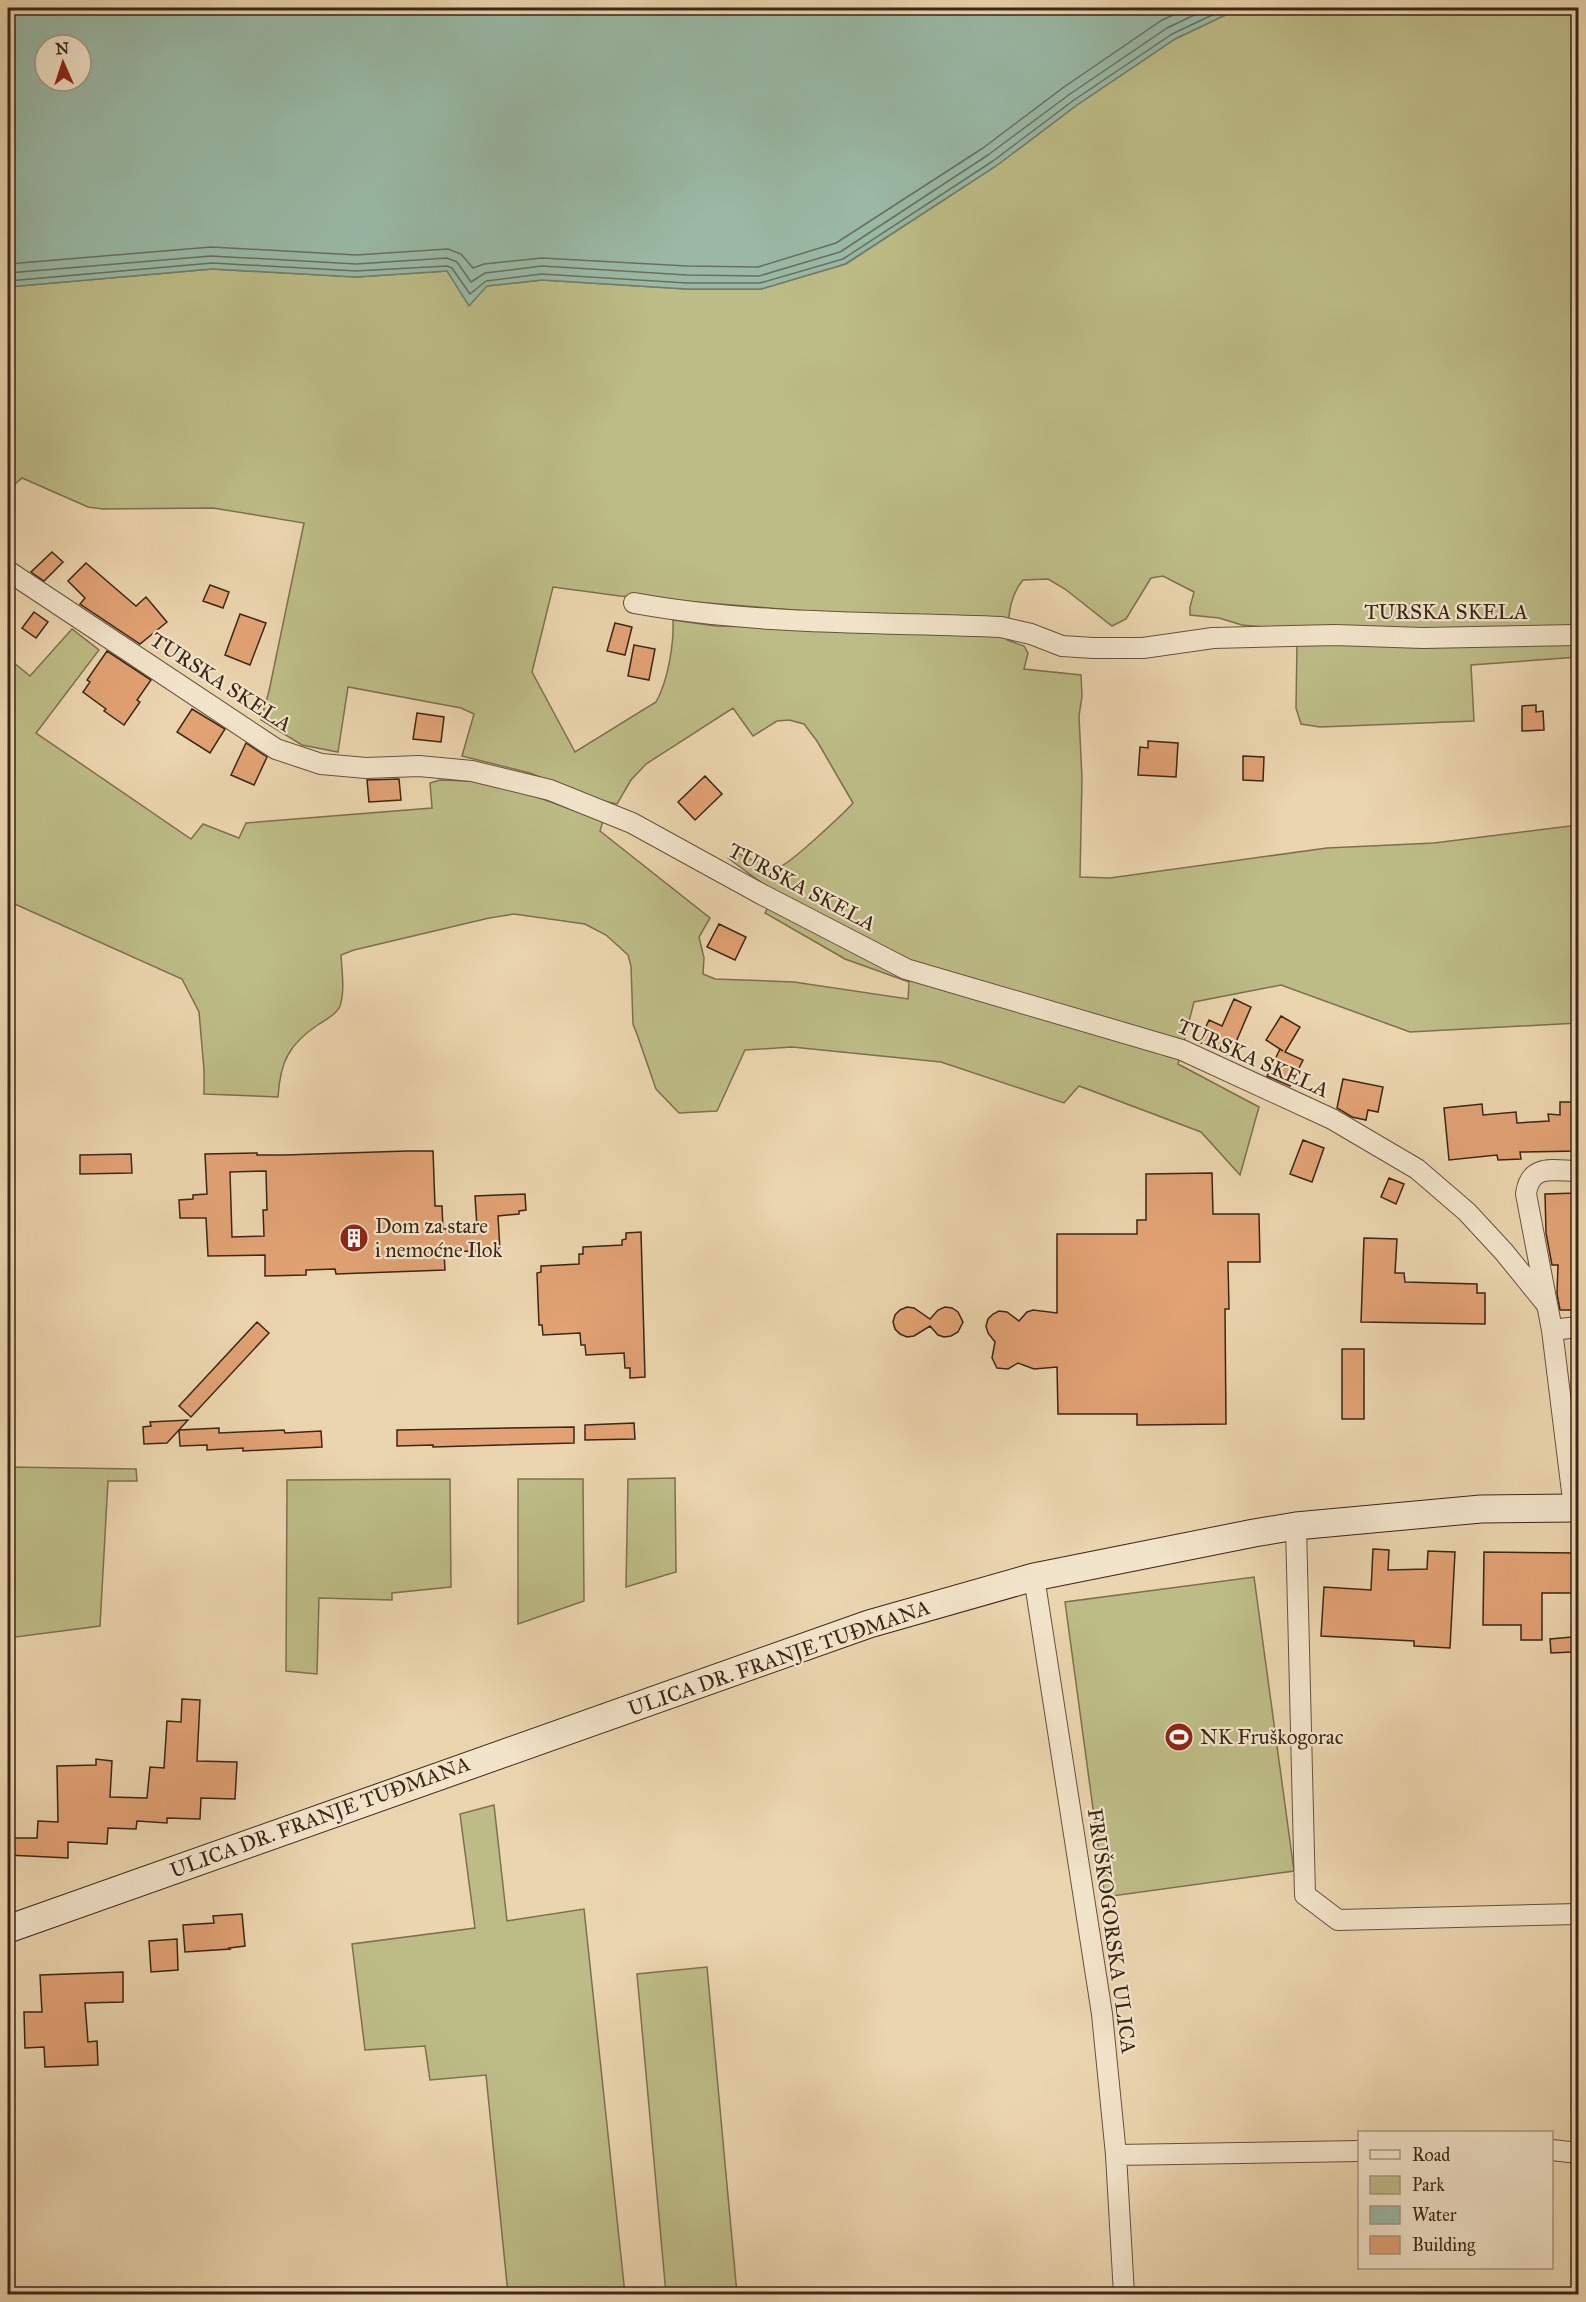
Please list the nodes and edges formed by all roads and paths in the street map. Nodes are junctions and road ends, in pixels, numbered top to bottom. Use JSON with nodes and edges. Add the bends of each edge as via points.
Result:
{"nodes":[{"id":1,"x":8,"y":571,"type":"edge"},
{"id":2,"x":634,"y":603,"type":"dead end"},
{"id":3,"x":1578,"y":636,"type":"edge"},
{"id":4,"x":1578,"y":1171,"type":"edge"},
{"id":5,"x":1547,"y":1305,"type":"junction"},
{"id":6,"x":1578,"y":1328,"type":"edge"},
{"id":7,"x":1552,"y":1330,"type":"junction"},
{"id":8,"x":1576,"y":1508,"type":"edge"},
{"id":9,"x":1296,"y":1527,"type":"junction"},
{"id":10,"x":1034,"y":1577,"type":"junction"},
{"id":11,"x":1578,"y":1914,"type":"edge"},
{"id":12,"x":8,"y":1929,"type":"edge"},
{"id":13,"x":1553,"y":2150,"type":"edge"},
{"id":14,"x":1358,"y":2151,"type":"edge"},
{"id":15,"x":1578,"y":2154,"type":"edge"},
{"id":16,"x":1116,"y":2155,"type":"junction"},
{"id":17,"x":1124,"y":2295,"type":"edge"}],
"edges":[{"from":1,"to":5,"type":"street","name":"TURSKA SKELA","via":[[276,749],[321,764],[472,771],[550,790],[632,823],[906,969],[1182,1050],[1311,1109],[1416,1169],[1467,1212]]},
{"from":2,"to":3,"type":"street","name":"TURSKA SKELA","via":[[676,611],[780,619],[1001,627],[1062,646],[1093,648],[1143,648],[1213,638]]},
{"from":4,"to":5,"type":"street","via":[[1541,1172],[1531,1175],[1527,1182],[1527,1202]]},
{"from":5,"to":7,"type":"street"},
{"from":6,"to":7,"type":"street"},
{"from":7,"to":8,"type":"street"},
{"from":8,"to":9,"type":"main road","name":"ULICA DR. FRANJE TUĐMANA","via":[[1481,1509]]},
{"from":9,"to":10,"type":"main road","name":"ULICA DR. FRANJE TUĐMANA"},
{"from":9,"to":11,"type":"street","via":[[1305,1895],[1338,1920]]},
{"from":10,"to":12,"type":"main road","name":"ULICA DR. FRANJE TUĐMANA","via":[[869,1624]]},
{"from":10,"to":16,"type":"street","name":"FRUŠKOGORSKA ULICA","via":[[1102,2014]]},
{"from":13,"to":15,"type":"street"},
{"from":14,"to":16,"type":"street"},
{"from":16,"to":17,"type":"street","name":"FRUŠKOGORSKA ULICA"}]}
